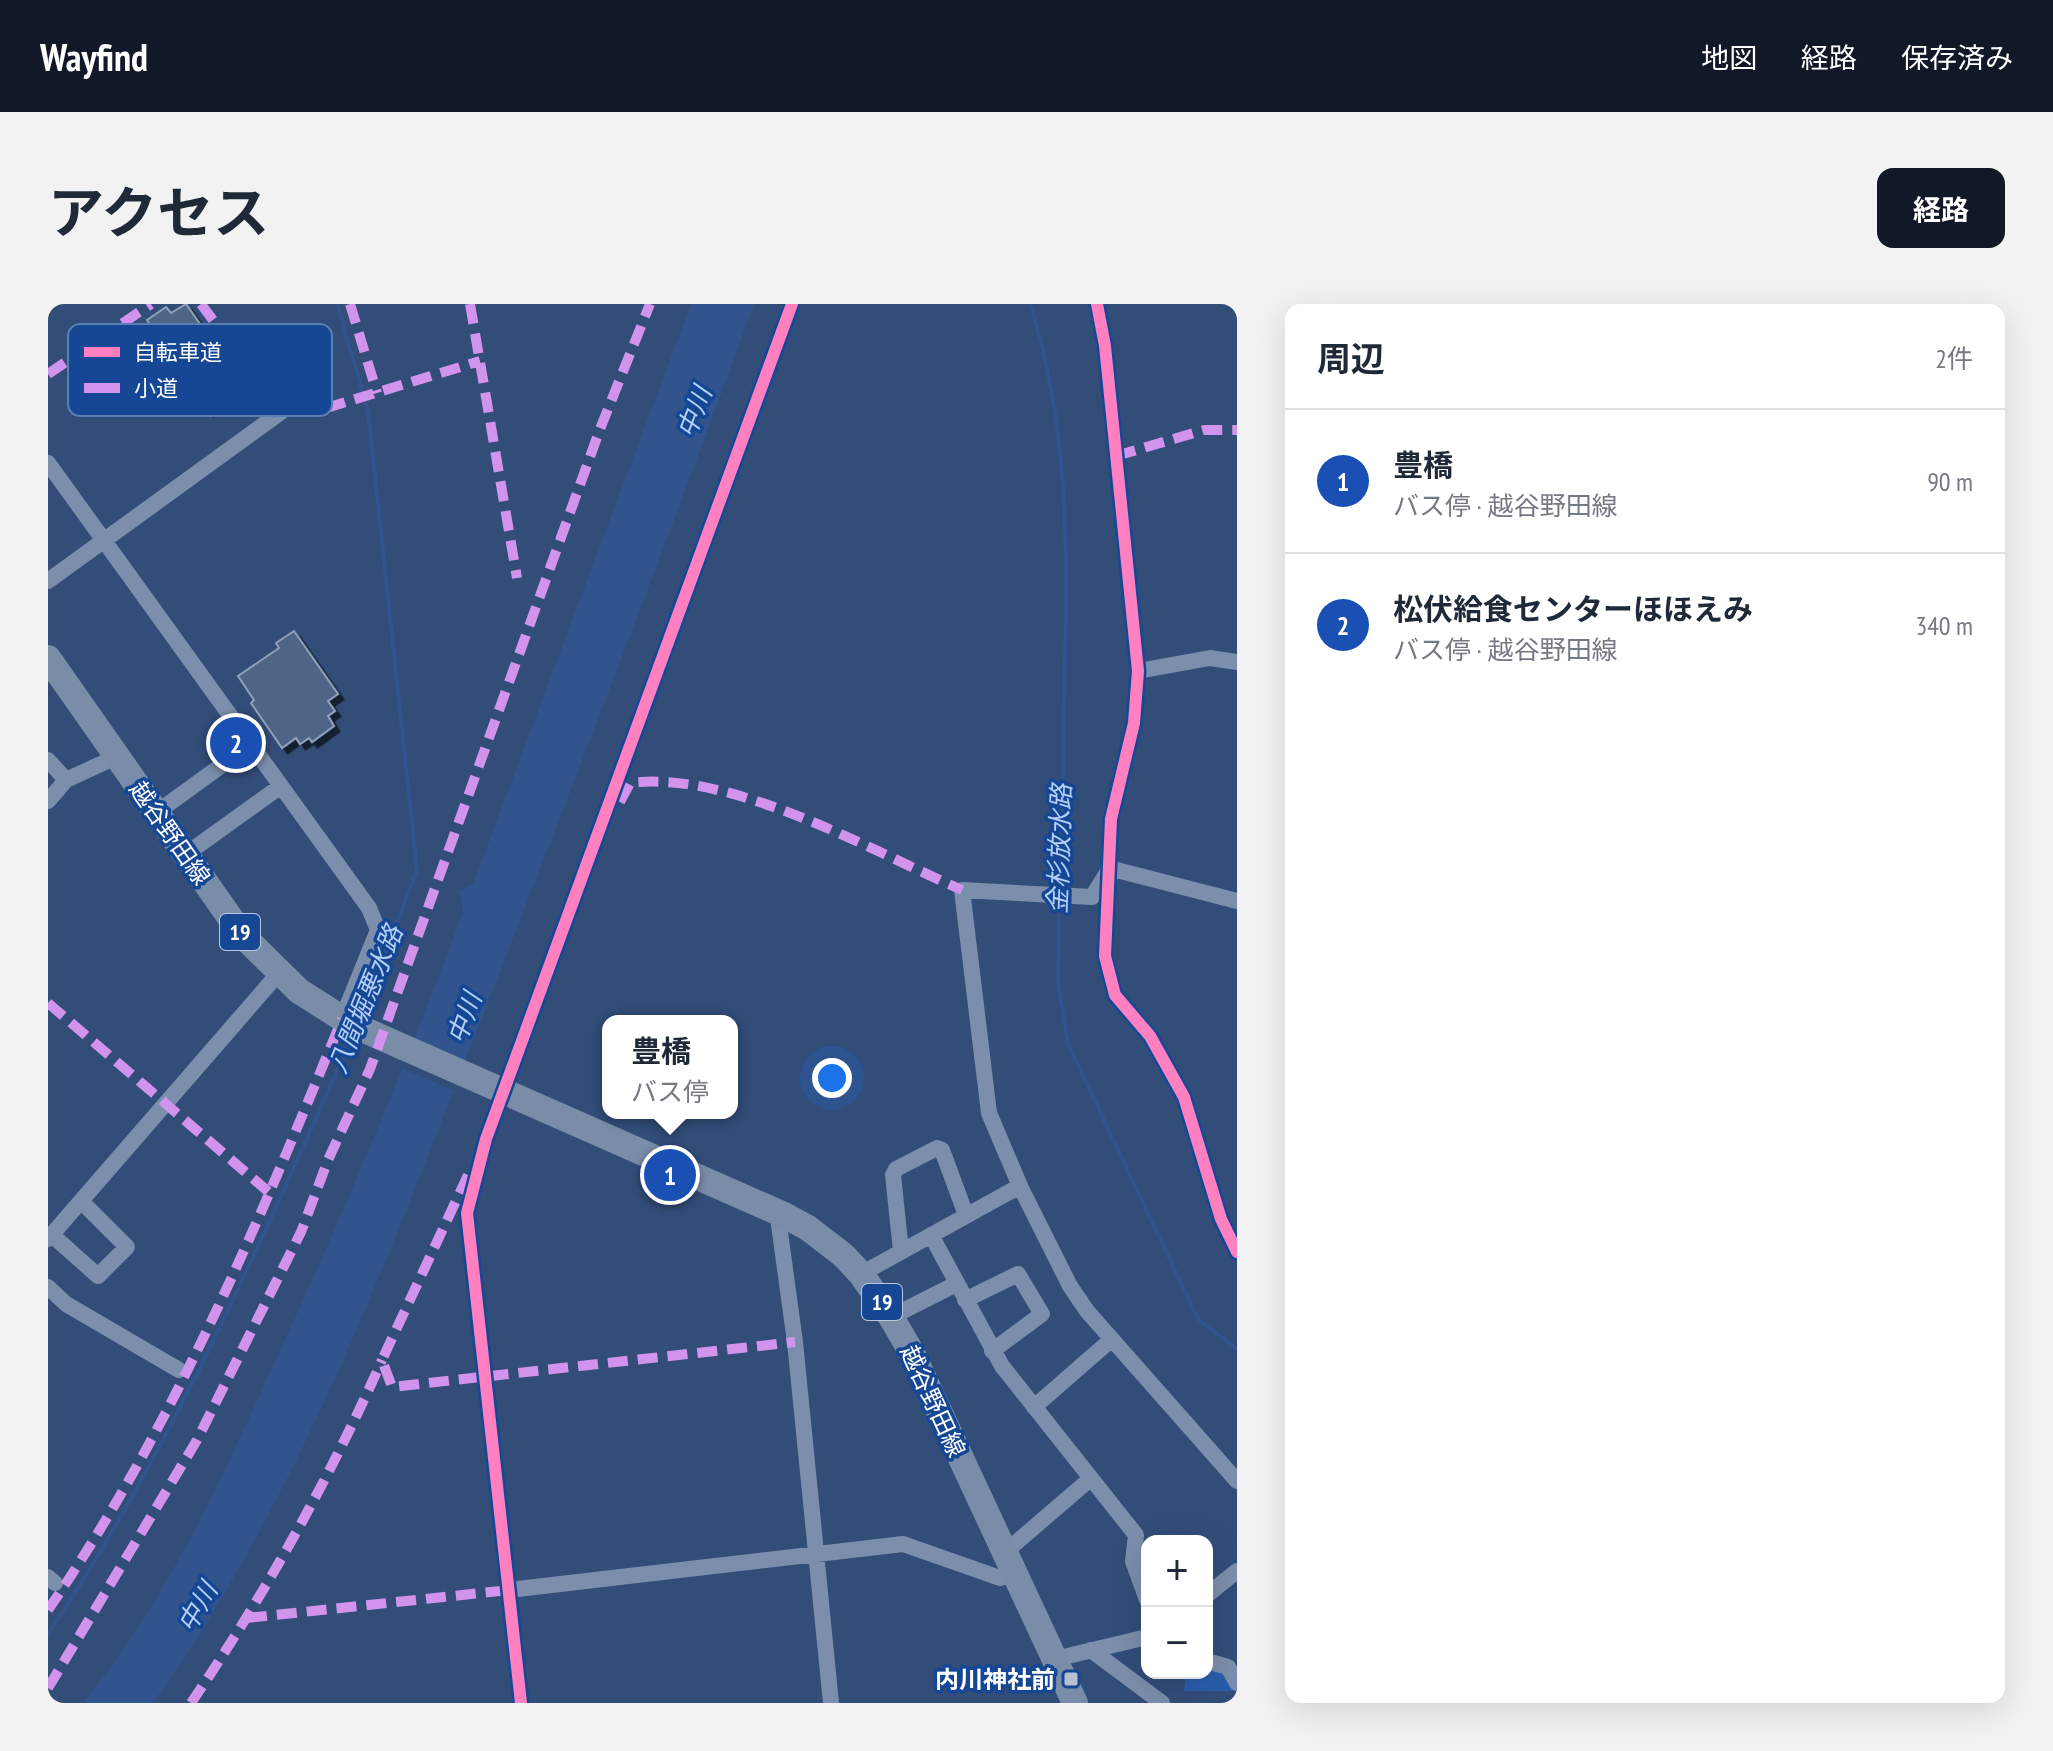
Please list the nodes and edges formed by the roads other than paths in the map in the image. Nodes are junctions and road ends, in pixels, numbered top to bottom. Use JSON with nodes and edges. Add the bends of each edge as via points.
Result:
{"nodes":[{"id":1,"x":792,"y":304,"type":"edge"},
{"id":2,"x":1097,"y":304,"type":"edge"},
{"id":3,"x":275,"y":416,"type":"edge"},
{"id":4,"x":48,"y":463,"type":"edge"},
{"id":5,"x":103,"y":539,"type":"junction"},
{"id":6,"x":48,"y":581,"type":"edge"},
{"id":7,"x":48,"y":658,"type":"edge"},
{"id":8,"x":1237,"y":662,"type":"edge"},
{"id":9,"x":1138,"y":671,"type":"junction"},
{"id":10,"x":251,"y":744,"type":"junction"},
{"id":11,"x":116,"y":757,"type":"junction"},
{"id":12,"x":48,"y":760,"type":"edge"},
{"id":13,"x":66,"y":780,"type":"junction"},
{"id":14,"x":281,"y":786,"type":"junction"},
{"id":15,"x":48,"y":801,"type":"edge"},
{"id":16,"x":156,"y":813,"type":"junction"},
{"id":17,"x":185,"y":855,"type":"junction"},
{"id":18,"x":1109,"y":868,"type":"junction"},
{"id":19,"x":1237,"y":901,"type":"edge"},
{"id":20,"x":278,"y":974,"type":"junction"},
{"id":21,"x":347,"y":1022,"type":"junction"},
{"id":22,"x":500,"y":1092,"type":"junction"},
{"id":23,"x":1020,"y":1186,"type":"junction"},
{"id":24,"x":81,"y":1201,"type":"junction"},
{"id":25,"x":784,"y":1215,"type":"junction"},
{"id":26,"x":966,"y":1215,"type":"junction"},
{"id":27,"x":931,"y":1235,"type":"junction"},
{"id":28,"x":50,"y":1237,"type":"edge"},
{"id":29,"x":901,"y":1251,"type":"junction"},
{"id":30,"x":1237,"y":1252,"type":"edge"},
{"id":31,"x":861,"y":1274,"type":"junction"},
{"id":32,"x":956,"y":1284,"type":"junction"},
{"id":33,"x":48,"y":1287,"type":"edge"},
{"id":34,"x":965,"y":1300,"type":"junction"},
{"id":35,"x":891,"y":1317,"type":"junction"},
{"id":36,"x":1112,"y":1339,"type":"junction"},
{"id":37,"x":992,"y":1351,"type":"junction"},
{"id":38,"x":179,"y":1370,"type":"dead end"},
{"id":39,"x":1034,"y":1407,"type":"junction"},
{"id":40,"x":1089,"y":1480,"type":"junction"},
{"id":41,"x":1237,"y":1481,"type":"edge"},
{"id":42,"x":814,"y":1554,"type":"junction"},
{"id":43,"x":1009,"y":1563,"type":"junction"},
{"id":44,"x":1237,"y":1571,"type":"edge"},
{"id":45,"x":1141,"y":1583,"type":"edge"},
{"id":46,"x":509,"y":1590,"type":"junction"},
{"id":47,"x":1213,"y":1590,"type":"edge"},
{"id":48,"x":1141,"y":1638,"type":"edge"},
{"id":49,"x":1091,"y":1650,"type":"junction"},
{"id":50,"x":1055,"y":1659,"type":"junction"},
{"id":51,"x":1213,"y":1662,"type":"edge"},
{"id":52,"x":1233,"y":1665,"type":"edge"},
{"id":53,"x":1237,"y":1683,"type":"edge"},
{"id":54,"x":521,"y":1703,"type":"edge"},
{"id":55,"x":831,"y":1703,"type":"edge"},
{"id":56,"x":1075,"y":1703,"type":"edge"},
{"id":57,"x":1162,"y":1703,"type":"edge"}],
"edges":[{"from":1,"to":22,"type":"street"},
{"from":2,"to":9,"type":"street"},
{"from":3,"to":5,"type":"street"},
{"from":4,"to":5,"type":"street"},
{"from":5,"to":6,"type":"street"},
{"from":5,"to":10,"type":"street"},
{"from":7,"to":11,"type":"main road","name":"越谷野田線","number":"19"},
{"from":8,"to":9,"type":"street","via":[[1210,658]]},
{"from":9,"to":18,"type":"street","via":[[1134,723],[1111,819]]},
{"from":10,"to":14,"type":"street"},
{"from":10,"to":16,"type":"street"},
{"from":11,"to":13,"type":"street"},
{"from":11,"to":16,"type":"main road","name":"越谷野田線","number":"19"},
{"from":12,"to":13,"type":"street"},
{"from":13,"to":15,"type":"street"},
{"from":14,"to":17,"type":"street"},
{"from":14,"to":21,"type":"street","via":[[369,908],[378,930]]},
{"from":16,"to":17,"type":"main road","name":"越谷野田線","number":"19"},
{"from":17,"to":20,"type":"main road","name":"越谷野田線","number":"19","via":[[243,936]]},
{"from":18,"to":19,"type":"street"},
{"from":18,"to":23,"type":"street","via":[[1092,897],[962,890],[989,1113]]},
{"from":18,"to":30,"type":"street","via":[[1105,956],[1115,995],[1150,1036],[1184,1097],[1221,1219]]},
{"from":20,"to":21,"type":"main road","name":"越谷野田線","number":"19"},
{"from":20,"to":24,"type":"street"},
{"from":21,"to":22,"type":"main road","name":"越谷野田線","number":"19"},
{"from":22,"to":25,"type":"main road","name":"越谷野田線","number":"19"},
{"from":22,"to":46,"type":"street","via":[[467,1213]]},
{"from":23,"to":26,"type":"street"},
{"from":23,"to":36,"type":"street","via":[[1070,1286]]},
{"from":24,"to":28,"type":"street"},
{"from":24,"to":28,"type":"street","via":[[127,1247],[98,1276]]},
{"from":25,"to":31,"type":"main road","name":"越谷野田線","number":"19","via":[[824,1240]]},
{"from":25,"to":42,"type":"street","via":[[779,1225]]},
{"from":26,"to":27,"type":"street"},
{"from":26,"to":29,"type":"street","via":[[942,1150],[896,1169]]},
{"from":27,"to":29,"type":"street"},
{"from":27,"to":32,"type":"street"},
{"from":29,"to":31,"type":"street"},
{"from":31,"to":35,"type":"main road","name":"越谷野田線","number":"19"},
{"from":32,"to":34,"type":"street"},
{"from":32,"to":35,"type":"street"},
{"from":33,"to":38,"type":"street","via":[[66,1304]]},
{"from":34,"to":37,"type":"street"},
{"from":34,"to":37,"type":"street","via":[[1018,1274],[1042,1314]]},
{"from":35,"to":43,"type":"main road","name":"越谷野田線","number":"19"},
{"from":36,"to":39,"type":"street"},
{"from":36,"to":41,"type":"street"},
{"from":37,"to":39,"type":"street"},
{"from":39,"to":40,"type":"street"},
{"from":40,"to":43,"type":"street"},
{"from":40,"to":45,"type":"street","via":[[1136,1535],[1133,1561]]},
{"from":42,"to":43,"type":"street","via":[[903,1544],[1000,1578]]},
{"from":42,"to":46,"type":"street"},
{"from":42,"to":55,"type":"street"},
{"from":43,"to":50,"type":"main road","name":"越谷野田線","number":"19"},
{"from":44,"to":47,"type":"street"},
{"from":46,"to":54,"type":"street"},
{"from":48,"to":49,"type":"street"},
{"from":49,"to":50,"type":"street"},
{"from":49,"to":57,"type":"street"},
{"from":50,"to":56,"type":"main road","name":"越谷野田線","number":"19"},
{"from":51,"to":52,"type":"street"},
{"from":52,"to":53,"type":"street"}]}
